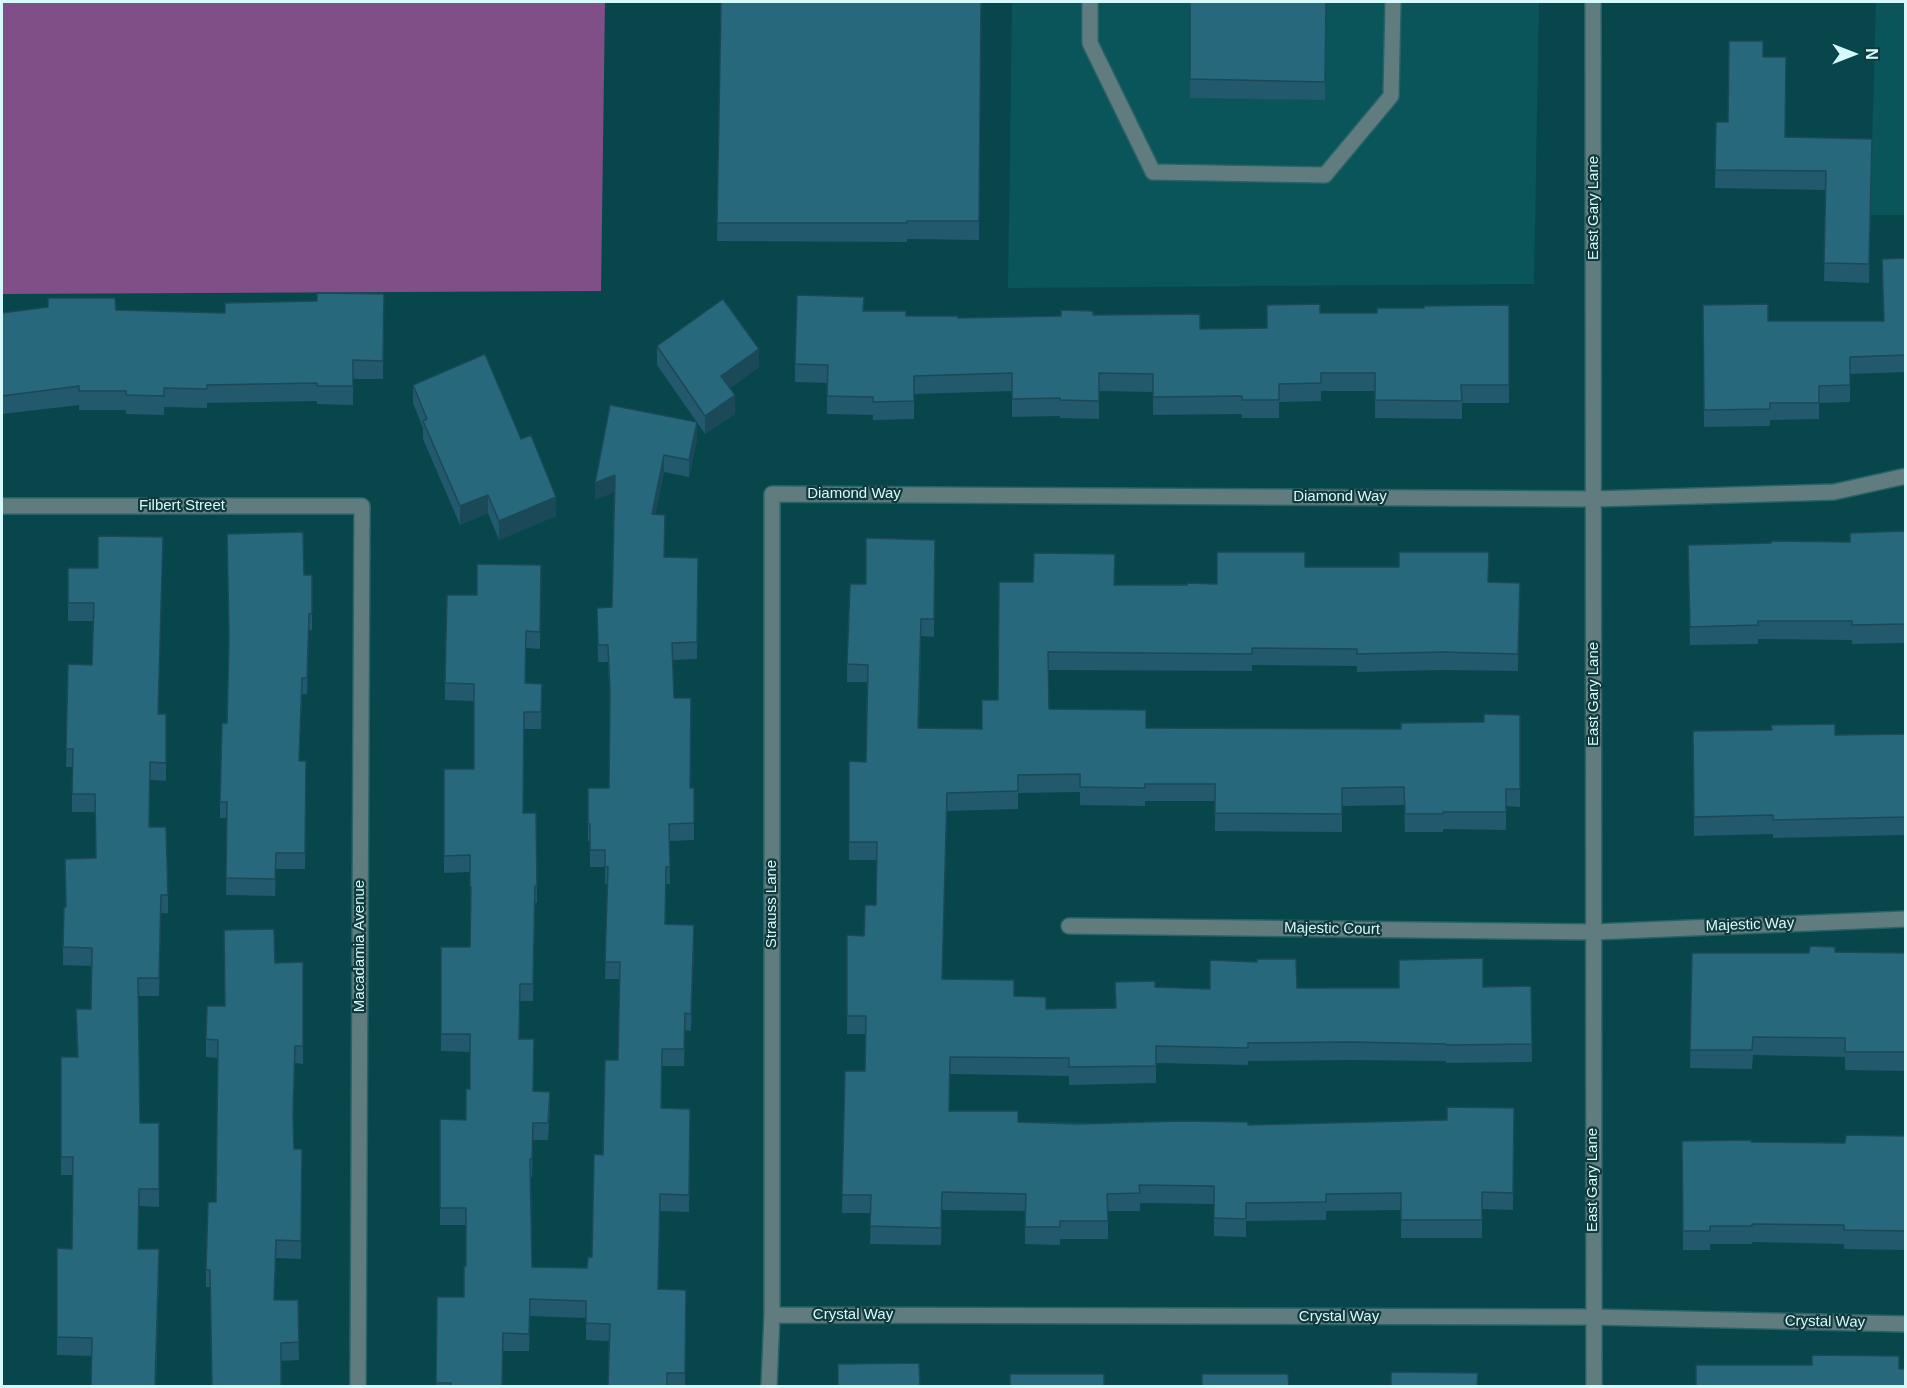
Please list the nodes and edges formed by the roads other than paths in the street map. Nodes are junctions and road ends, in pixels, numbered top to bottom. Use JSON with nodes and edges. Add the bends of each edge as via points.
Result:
{"nodes":[{"id":1,"x":1089,"y":2,"type":"edge"},
{"id":2,"x":1393,"y":2,"type":"edge"},
{"id":3,"x":1593,"y":2,"type":"edge"},
{"id":4,"x":1905,"y":476,"type":"edge"},
{"id":5,"x":772,"y":494,"type":"joint"},
{"id":6,"x":1594,"y":499,"type":"junction"},
{"id":7,"x":2,"y":506,"type":"edge"},
{"id":8,"x":362,"y":506,"type":"joint"},
{"id":9,"x":1905,"y":919,"type":"edge"},
{"id":10,"x":1069,"y":926,"type":"dead end"},
{"id":11,"x":1594,"y":932,"type":"junction"},
{"id":12,"x":772,"y":1315,"type":"junction"},
{"id":13,"x":1593,"y":1317,"type":"junction"},
{"id":14,"x":1905,"y":1324,"type":"edge"},
{"id":15,"x":358,"y":1386,"type":"edge"},
{"id":16,"x":769,"y":1386,"type":"edge"},
{"id":17,"x":1594,"y":1386,"type":"edge"}],
"edges":[{"from":1,"to":2,"type":"street","via":[[1089,44],[1153,172],[1325,175],[1391,96]]},
{"from":3,"to":6,"type":"street","name":"East Gary Lane"},
{"from":4,"to":6,"type":"street","name":"Diamond Way","via":[[1834,492]]},
{"from":5,"to":6,"type":"street","name":"Diamond Way"},
{"from":5,"to":12,"type":"street","name":"Strauss Lane"},
{"from":6,"to":11,"type":"street","name":"East Gary Lane"},
{"from":7,"to":8,"type":"street","name":"Filbert Street"},
{"from":8,"to":15,"type":"street","name":"Macadamia Avenue"},
{"from":9,"to":11,"type":"street","name":"Majestic Way"},
{"from":10,"to":11,"type":"street","name":"Majestic Court"},
{"from":11,"to":13,"type":"street","name":"East Gary Lane"},
{"from":12,"to":13,"type":"street","name":"Crystal Way"},
{"from":12,"to":16,"type":"street","name":"Strauss Lane"},
{"from":13,"to":14,"type":"street","name":"Crystal Way"},
{"from":13,"to":17,"type":"street","name":"East Gary Lane"}]}
